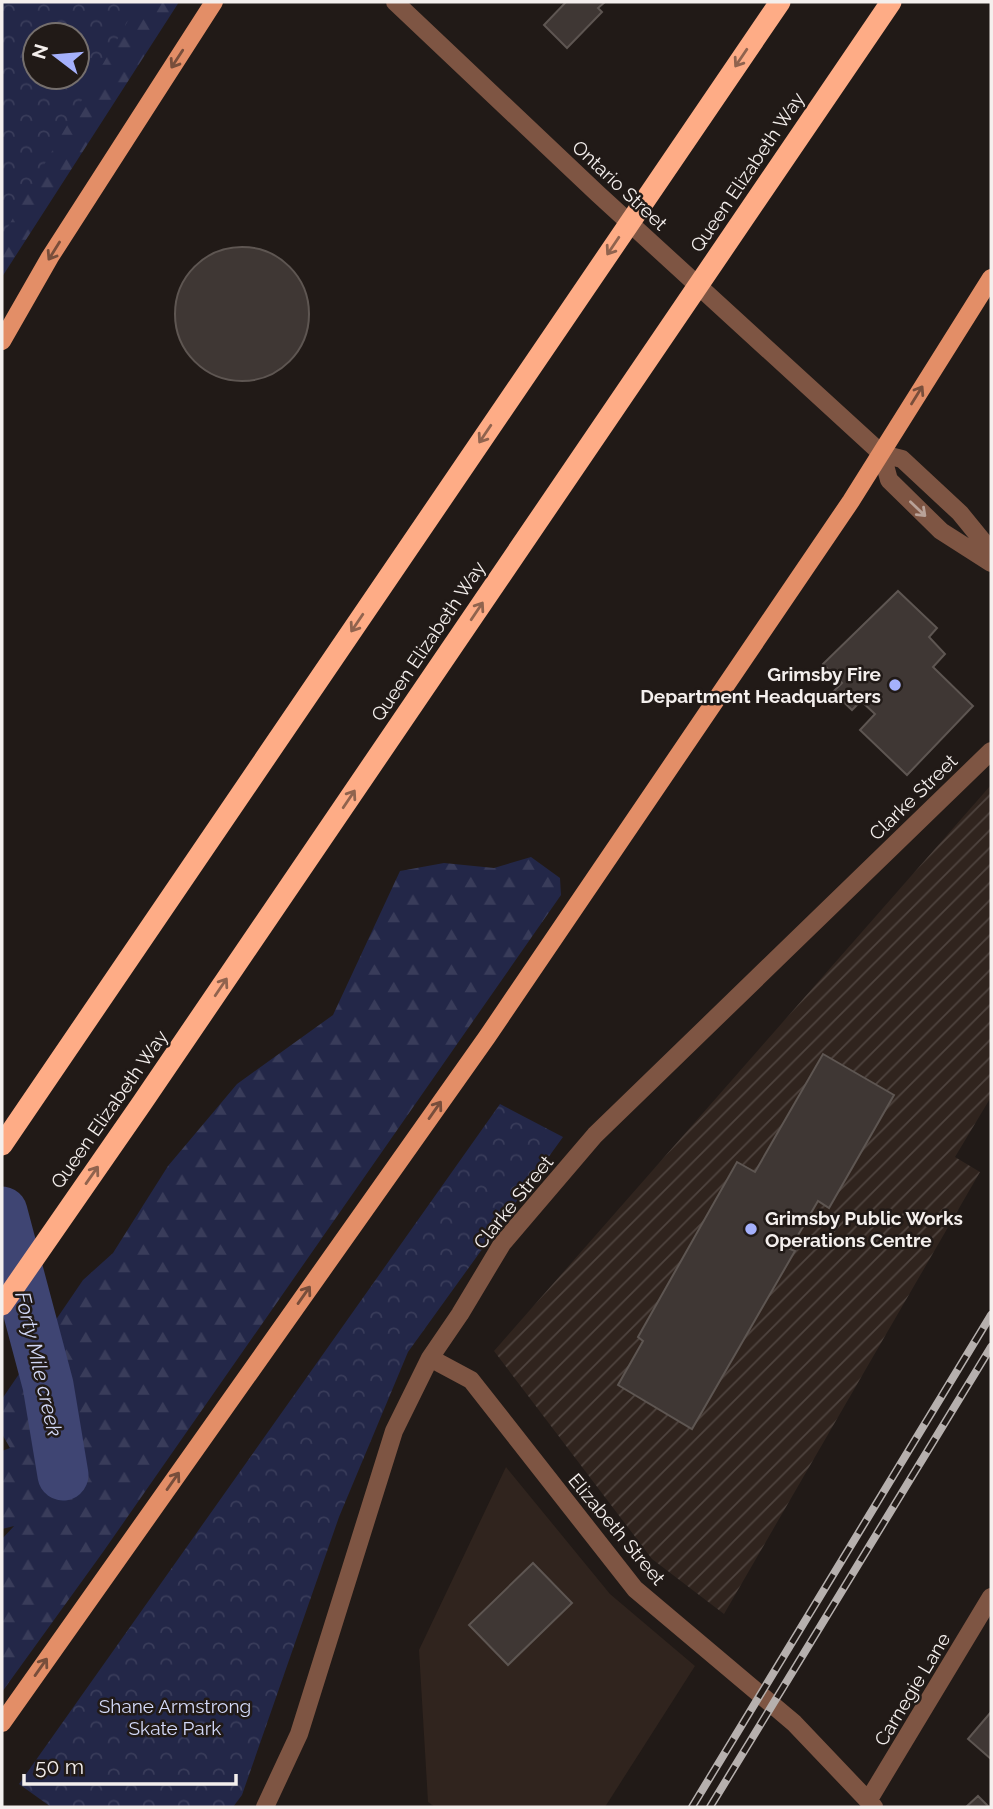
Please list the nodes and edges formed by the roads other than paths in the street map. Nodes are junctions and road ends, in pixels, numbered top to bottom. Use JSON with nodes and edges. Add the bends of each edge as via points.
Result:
{"nodes":[{"id":1,"x":214,"y":2,"type":"edge"},
{"id":2,"x":395,"y":2,"type":"edge"},
{"id":3,"x":780,"y":2,"type":"edge"},
{"id":4,"x":891,"y":2,"type":"edge"},
{"id":5,"x":991,"y":278,"type":"edge"},
{"id":6,"x":2,"y":341,"type":"edge"},
{"id":7,"x":881,"y":454,"type":"junction"},
{"id":8,"x":991,"y":551,"type":"edge"},
{"id":9,"x":991,"y":563,"type":"edge"},
{"id":10,"x":991,"y":751,"type":"edge"},
{"id":11,"x":6,"y":1139,"type":"edge"},
{"id":12,"x":2,"y":1305,"type":"edge"},
{"id":13,"x":430,"y":1358,"type":"junction"},
{"id":14,"x":991,"y":1597,"type":"edge"},
{"id":15,"x":2,"y":1723,"type":"edge"},
{"id":16,"x":871,"y":1804,"type":"edge"},
{"id":17,"x":265,"y":1807,"type":"edge"}],
"edges":[{"from":1,"to":6,"type":"main road","one_way":true,"via":[[50,257]]},
{"from":2,"to":7,"type":"street","name":"Ontario Street"},
{"from":3,"to":11,"type":"highway","one_way":true},
{"from":12,"to":4,"type":"highway","name":"Queen Elizabeth Way","one_way":true},
{"from":7,"to":5,"type":"main road","one_way":true},
{"from":7,"to":8,"type":"street","name":"Ontario Street","via":[[902,459],[960,513]]},
{"from":7,"to":9,"type":"street","name":"Ontario Street","one_way":true,"via":[[889,480],[941,531]]},
{"from":15,"to":7,"type":"main road","one_way":true,"via":[[487,1037]]},
{"from":10,"to":13,"type":"street","name":"Clarke Street","via":[[595,1135],[502,1244]]},
{"from":13,"to":16,"type":"street","name":"Elizabeth Street","via":[[471,1380],[635,1589],[794,1723]]},
{"from":13,"to":17,"type":"street","name":"Clarke Street","via":[[394,1431],[299,1734]]},
{"from":14,"to":16,"type":"street","name":"Carnegie Lane"}]}
